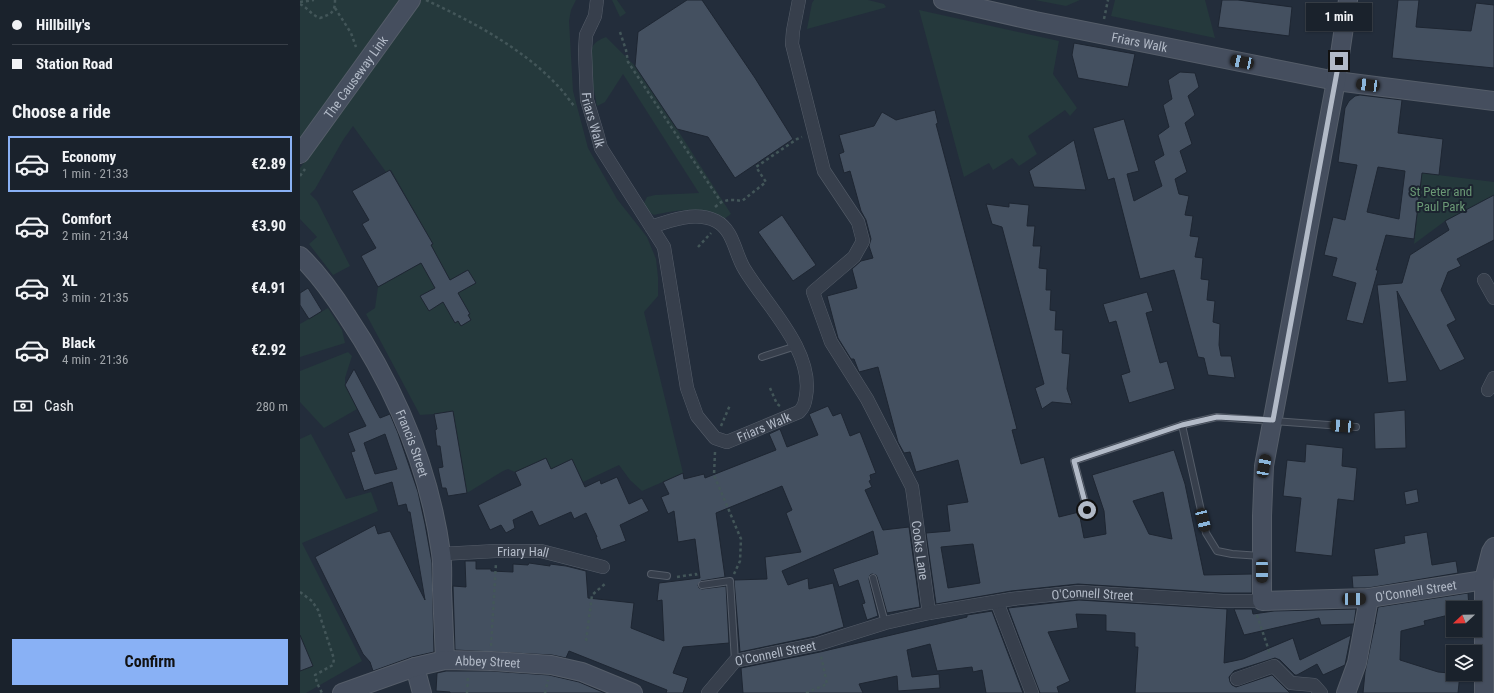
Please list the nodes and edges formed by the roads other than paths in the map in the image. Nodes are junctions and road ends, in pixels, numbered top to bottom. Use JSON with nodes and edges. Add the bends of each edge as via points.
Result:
{"nodes":[{"id":1,"x":419,"y":0,"type":"edge"},
{"id":2,"x":596,"y":0,"type":"edge"},
{"id":3,"x":799,"y":0,"type":"edge"},
{"id":4,"x":943,"y":0,"type":"edge"},
{"id":5,"x":1348,"y":0,"type":"edge"},
{"id":6,"x":968,"y":2,"type":"edge"},
{"id":7,"x":1336,"y":81,"type":"junction"},
{"id":8,"x":1494,"y":101,"type":"edge"},
{"id":9,"x":300,"y":154,"type":"edge"},
{"id":10,"x":651,"y":227,"type":"junction"},
{"id":11,"x":300,"y":256,"type":"edge"},
{"id":12,"x":1484,"y":280,"type":"dead end"},
{"id":13,"x":1494,"y":298,"type":"edge"},
{"id":14,"x":796,"y":346,"type":"junction"},
{"id":15,"x":762,"y":357,"type":"dead end"},
{"id":16,"x":1494,"y":378,"type":"edge"},
{"id":17,"x":1488,"y":390,"type":"dead end"},
{"id":18,"x":1273,"y":420,"type":"junction"},
{"id":19,"x":1182,"y":425,"type":"junction"},
{"id":20,"x":1356,"y":426,"type":"dead end"},
{"id":21,"x":1087,"y":510,"type":"dead end"},
{"id":22,"x":1494,"y":547,"type":"edge"},
{"id":23,"x":441,"y":554,"type":"junction"},
{"id":24,"x":1262,"y":556,"type":"junction"},
{"id":25,"x":603,"y":567,"type":"dead end"},
{"id":26,"x":650,"y":574,"type":"dead end"},
{"id":27,"x":667,"y":576,"type":"road end"},
{"id":28,"x":873,"y":578,"type":"dead end"},
{"id":29,"x":1489,"y":582,"type":"edge"},
{"id":30,"x":702,"y":585,"type":"road end"},
{"id":31,"x":1369,"y":598,"type":"junction"},
{"id":32,"x":1257,"y":601,"type":"junction"},
{"id":33,"x":996,"y":602,"type":"junction"},
{"id":34,"x":929,"y":613,"type":"junction"},
{"id":35,"x":885,"y":623,"type":"junction"},
{"id":36,"x":445,"y":660,"type":"junction"},
{"id":37,"x":735,"y":661,"type":"junction"},
{"id":38,"x":415,"y":667,"type":"junction"},
{"id":39,"x":1237,"y":678,"type":"dead end"},
{"id":40,"x":718,"y":688,"type":"edge"},
{"id":41,"x":342,"y":693,"type":"edge"},
{"id":42,"x":422,"y":693,"type":"edge"},
{"id":43,"x":633,"y":693,"type":"edge"},
{"id":44,"x":708,"y":693,"type":"edge"},
{"id":45,"x":1032,"y":693,"type":"edge"},
{"id":46,"x":1321,"y":693,"type":"edge"},
{"id":47,"x":1346,"y":693,"type":"edge"},
{"id":48,"x":1484,"y":693,"type":"edge"}],
"edges":[{"from":1,"to":9,"type":"street","name":"The Causeway Link"},
{"from":2,"to":10,"type":"street","name":"Friars Walk","via":[[595,16],[586,35],[587,100],[601,148]]},
{"from":3,"to":34,"type":"street","name":"Cooks Lane","via":[[792,44],[814,134],[824,171],[858,222],[863,241],[854,257],[813,292],[831,342],[867,399],[912,487]]},
{"from":4,"to":6,"type":"street","name":"Friars Walk"},
{"from":5,"to":7,"type":"street"},
{"from":6,"to":7,"type":"street","name":"Friars Walk","via":[[1042,22]]},
{"from":7,"to":8,"type":"street","name":"Friars Walk"},
{"from":7,"to":18,"type":"street"},
{"from":10,"to":14,"type":"street","name":"Friars Walk","via":[[677,218],[704,217],[723,226],[744,269]]},
{"from":10,"to":14,"type":"street","name":"Friars Walk","via":[[664,247],[687,388],[697,416],[721,440],[791,415],[804,406],[808,386],[802,357]]},
{"from":11,"to":23,"type":"street","name":"Francis Street","via":[[331,291],[365,342],[402,412],[429,491]]},
{"from":12,"to":13,"type":"street"},
{"from":14,"to":15,"type":"lane"},
{"from":16,"to":17,"type":"street"},
{"from":18,"to":19,"type":"lane","via":[[1217,417]]},
{"from":18,"to":20,"type":"lane"},
{"from":18,"to":24,"type":"street","via":[[1264,466]]},
{"from":19,"to":21,"type":"lane","via":[[1074,461]]},
{"from":19,"to":24,"type":"lane","via":[[1206,533],[1217,551]]},
{"from":22,"to":29,"type":"street","via":[[1491,552]]},
{"from":23,"to":25,"type":"street","name":"Friary Hall","via":[[541,551]]},
{"from":23,"to":36,"type":"street","name":"Francis Street"},
{"from":24,"to":32,"type":"street"},
{"from":26,"to":27,"type":"lane"},
{"from":28,"to":35,"type":"lane"},
{"from":29,"to":31,"type":"street","name":"O'Connell Street"},
{"from":29,"to":48,"type":"street"},
{"from":30,"to":37,"type":"lane","via":[[730,581]]},
{"from":31,"to":32,"type":"street","name":"O'Connell Street"},
{"from":31,"to":47,"type":"street","via":[[1357,663]]},
{"from":32,"to":33,"type":"street","name":"O'Connell Street","via":[[1079,592]]},
{"from":33,"to":34,"type":"street","name":"O'Connell Street"},
{"from":33,"to":45,"type":"street"},
{"from":34,"to":35,"type":"street","name":"O'Connell Street"},
{"from":35,"to":37,"type":"street","name":"O'Connell Street","via":[[818,644]]},
{"from":36,"to":38,"type":"street","name":"Abbey Street"},
{"from":36,"to":43,"type":"street","name":"Abbey Street","via":[[551,665],[582,672]]},
{"from":37,"to":40,"type":"street","name":"O'Connell Street"},
{"from":38,"to":41,"type":"street","name":"Abbey Street"},
{"from":38,"to":42,"type":"street"},
{"from":39,"to":46,"type":"street","via":[[1274,666],[1290,683],[1314,685]]},
{"from":40,"to":44,"type":"street","name":"O'Connell Street"}]}
